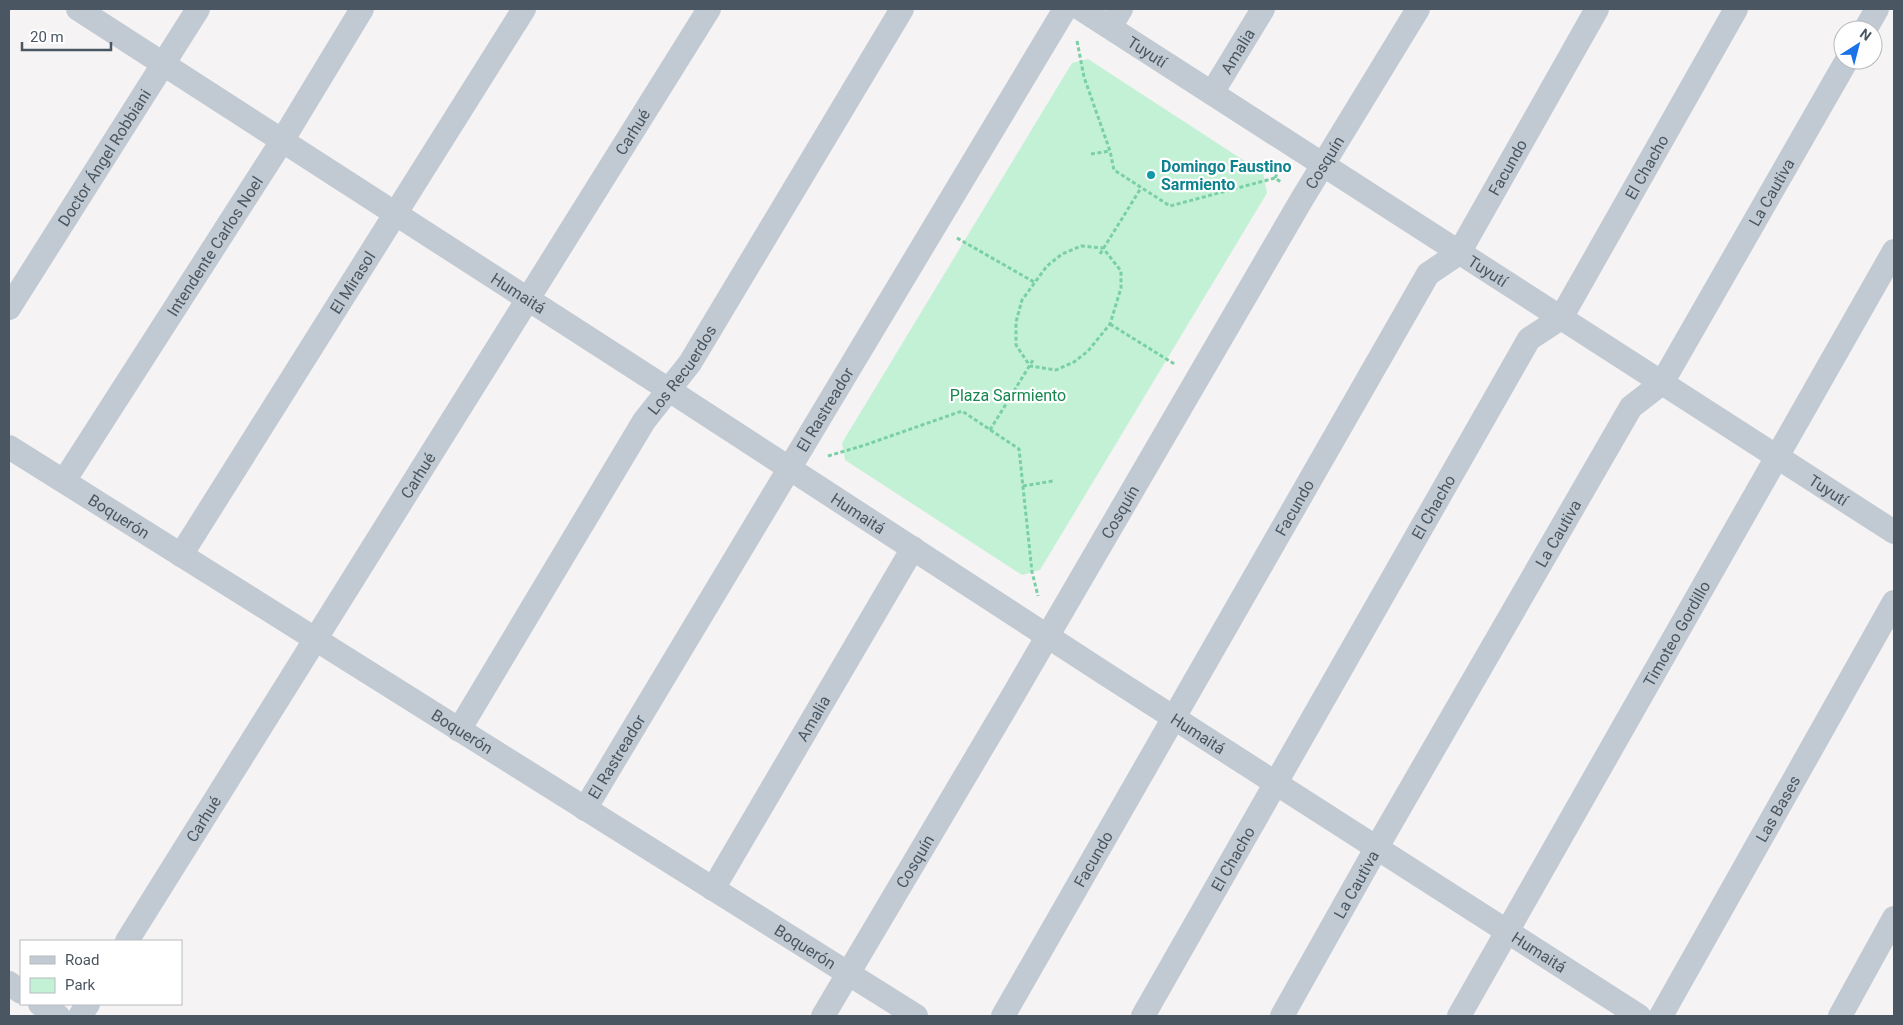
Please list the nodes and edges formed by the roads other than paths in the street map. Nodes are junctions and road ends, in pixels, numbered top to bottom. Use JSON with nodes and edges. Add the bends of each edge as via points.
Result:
{"nodes":[{"id":1,"x":78,"y":9,"type":"edge"},
{"id":2,"x":198,"y":9,"type":"edge"},
{"id":3,"x":362,"y":9,"type":"edge"},
{"id":4,"x":524,"y":9,"type":"edge"},
{"id":5,"x":709,"y":9,"type":"edge"},
{"id":6,"x":902,"y":9,"type":"edge"},
{"id":7,"x":1064,"y":9,"type":"edge"},
{"id":8,"x":1081,"y":9,"type":"edge"},
{"id":9,"x":1263,"y":9,"type":"edge"},
{"id":10,"x":1418,"y":9,"type":"edge"},
{"id":11,"x":1598,"y":9,"type":"edge"},
{"id":12,"x":1736,"y":9,"type":"edge"},
{"id":13,"x":1877,"y":9,"type":"edge"},
{"id":14,"x":1115,"y":18,"type":"edge"},
{"id":15,"x":1871,"y":20,"type":"edge"},
{"id":16,"x":164,"y":63,"type":"junction"},
{"id":17,"x":1841,"y":70,"type":"edge"},
{"id":18,"x":1212,"y":93,"type":"junction"},
{"id":19,"x":282,"y":141,"type":"junction"},
{"id":20,"x":1324,"y":166,"type":"junction"},
{"id":21,"x":395,"y":215,"type":"junction"},
{"id":22,"x":1894,"y":251,"type":"edge"},
{"id":23,"x":1459,"y":253,"type":"junction"},
{"id":24,"x":529,"y":299,"type":"junction"},
{"id":25,"x":9,"y":308,"type":"edge"},
{"id":26,"x":1561,"y":318,"type":"junction"},
{"id":27,"x":1662,"y":383,"type":"junction"},
{"id":28,"x":669,"y":390,"type":"junction"},
{"id":29,"x":9,"y":447,"type":"edge"},
{"id":30,"x":1778,"y":458,"type":"junction"},
{"id":31,"x":790,"y":468,"type":"junction"},
{"id":32,"x":64,"y":481,"type":"junction"},
{"id":33,"x":1893,"y":530,"type":"edge"},
{"id":34,"x":912,"y":548,"type":"junction"},
{"id":35,"x":181,"y":555,"type":"junction"},
{"id":36,"x":1894,"y":602,"type":"edge"},
{"id":37,"x":1048,"y":636,"type":"junction"},
{"id":38,"x":316,"y":640,"type":"junction"},
{"id":39,"x":1174,"y":717,"type":"junction"},
{"id":40,"x":459,"y":730,"type":"junction"},
{"id":41,"x":1276,"y":782,"type":"junction"},
{"id":42,"x":585,"y":809,"type":"junction"},
{"id":43,"x":1377,"y":848,"type":"junction"},
{"id":44,"x":713,"y":889,"type":"junction"},
{"id":45,"x":1894,"y":918,"type":"edge"},
{"id":46,"x":1507,"y":931,"type":"junction"},
{"id":47,"x":128,"y":940,"type":"edge"},
{"id":48,"x":848,"y":974,"type":"junction"},
{"id":49,"x":9,"y":984,"type":"edge"},
{"id":50,"x":20,"y":991,"type":"edge"},
{"id":51,"x":42,"y":1005,"type":"edge"},
{"id":52,"x":87,"y":1005,"type":"edge"},
{"id":53,"x":58,"y":1016,"type":"edge"},
{"id":54,"x":80,"y":1016,"type":"edge"},
{"id":55,"x":823,"y":1016,"type":"edge"},
{"id":56,"x":916,"y":1016,"type":"edge"},
{"id":57,"x":1003,"y":1016,"type":"edge"},
{"id":58,"x":1143,"y":1016,"type":"edge"},
{"id":59,"x":1282,"y":1016,"type":"edge"},
{"id":60,"x":1460,"y":1016,"type":"edge"},
{"id":61,"x":1639,"y":1016,"type":"edge"},
{"id":62,"x":1661,"y":1016,"type":"edge"},
{"id":63,"x":1840,"y":1016,"type":"edge"}],
"edges":[{"from":1,"to":16,"type":"street","name":"Humaitá"},
{"from":2,"to":16,"type":"street","name":"Doctor Ángel Robbiani"},
{"from":3,"to":19,"type":"street","name":"Intendente Carlos Noel"},
{"from":4,"to":21,"type":"street","name":"El Mirasol"},
{"from":5,"to":24,"type":"street","name":"Carhué"},
{"from":6,"to":28,"type":"street","name":"Los Recuerdos","via":[[690,363]]},
{"from":7,"to":31,"type":"street","name":"El Rastreador"},
{"from":8,"to":14,"type":"street","name":"Tuyutí"},
{"from":9,"to":18,"type":"street","name":"Amalia"},
{"from":10,"to":20,"type":"street","name":"Cosquín"},
{"from":11,"to":23,"type":"street","name":"Facundo"},
{"from":12,"to":26,"type":"street","name":"El Chacho"},
{"from":13,"to":15,"type":"street"},
{"from":14,"to":18,"type":"street","name":"Tuyutí"},
{"from":16,"to":19,"type":"street","name":"Humaitá"},
{"from":16,"to":25,"type":"street","name":"Doctor Ángel Robbiani"},
{"from":17,"to":27,"type":"street","name":"La Cautiva"},
{"from":18,"to":20,"type":"street","name":"Tuyutí"},
{"from":19,"to":21,"type":"street","name":"Humaitá"},
{"from":19,"to":32,"type":"street","name":"Intendente Carlos Noel"},
{"from":20,"to":23,"type":"street","name":"Tuyutí"},
{"from":20,"to":37,"type":"street","name":"Cosquín"},
{"from":21,"to":24,"type":"street","name":"Humaitá"},
{"from":21,"to":35,"type":"street","name":"El Mirasol"},
{"from":22,"to":30,"type":"street","name":"Timoteo Gordillo"},
{"from":23,"to":26,"type":"street","name":"Tuyutí"},
{"from":23,"to":39,"type":"street","name":"Facundo","via":[[1428,274]]},
{"from":24,"to":28,"type":"street","name":"Humaitá"},
{"from":24,"to":38,"type":"street","name":"Carhué"},
{"from":26,"to":27,"type":"street","name":"Tuyutí"},
{"from":26,"to":41,"type":"street","name":"El Chacho","via":[[1529,340]]},
{"from":27,"to":30,"type":"street","name":"Tuyutí"},
{"from":27,"to":43,"type":"street","name":"La Cautiva","via":[[1631,407]]},
{"from":28,"to":31,"type":"street","name":"Humaitá"},
{"from":28,"to":40,"type":"street","name":"Los Recuerdos","via":[[644,421]]},
{"from":29,"to":32,"type":"street","name":"Boquerón"},
{"from":30,"to":33,"type":"street","name":"Tuyutí"},
{"from":30,"to":46,"type":"street","name":"Timoteo Gordillo"},
{"from":31,"to":34,"type":"street","name":"Humaitá"},
{"from":31,"to":42,"type":"street","name":"El Rastreador"},
{"from":32,"to":35,"type":"street","name":"Boquerón"},
{"from":34,"to":37,"type":"street","name":"Humaitá"},
{"from":34,"to":44,"type":"street","name":"Amalia"},
{"from":35,"to":38,"type":"street","name":"Boquerón"},
{"from":36,"to":62,"type":"street","name":"Las Bases"},
{"from":37,"to":39,"type":"street","name":"Humaitá"},
{"from":37,"to":48,"type":"street","name":"Cosquín"},
{"from":38,"to":40,"type":"street","name":"Boquerón"},
{"from":38,"to":47,"type":"street","name":"Carhué"},
{"from":39,"to":41,"type":"street","name":"Humaitá"},
{"from":39,"to":57,"type":"street","name":"Facundo"},
{"from":40,"to":42,"type":"street","name":"Boquerón"},
{"from":41,"to":43,"type":"street","name":"Humaitá"},
{"from":41,"to":58,"type":"street","name":"El Chacho"},
{"from":42,"to":44,"type":"street","name":"Boquerón"},
{"from":43,"to":46,"type":"street","name":"Humaitá"},
{"from":43,"to":59,"type":"street","name":"La Cautiva"},
{"from":44,"to":48,"type":"street","name":"Boquerón"},
{"from":45,"to":63,"type":"street"},
{"from":46,"to":60,"type":"street","name":"Timoteo Gordillo"},
{"from":46,"to":61,"type":"street","name":"Humaitá"},
{"from":48,"to":55,"type":"street","name":"Cosquín"},
{"from":48,"to":56,"type":"street","name":"Boquerón"},
{"from":49,"to":50,"type":"street"},
{"from":51,"to":53,"type":"street"},
{"from":52,"to":54,"type":"street"}]}
